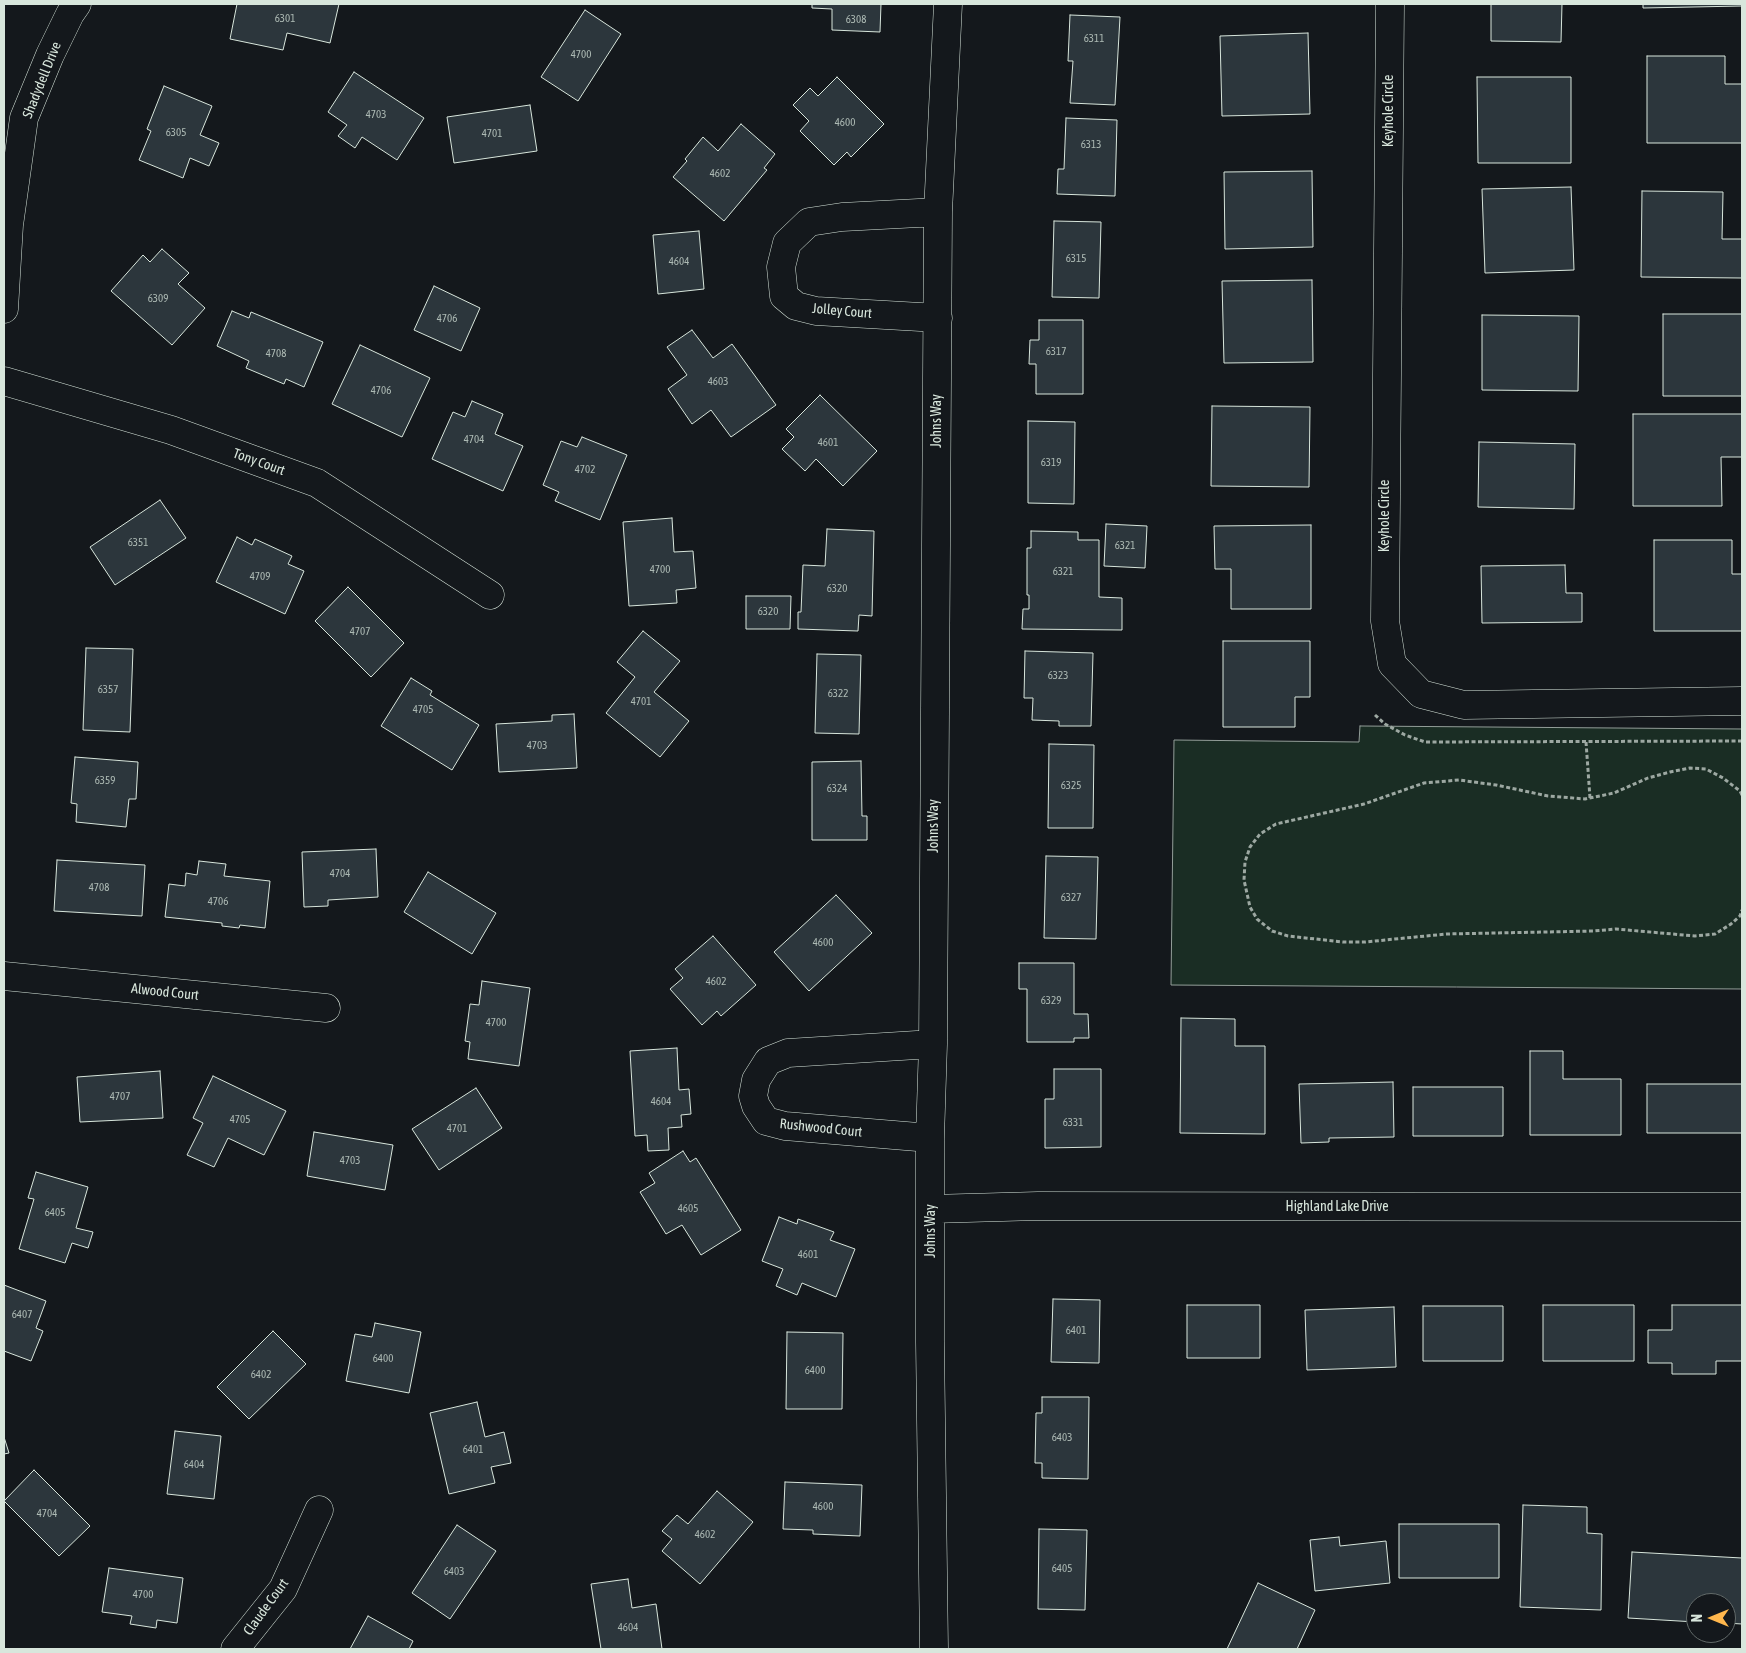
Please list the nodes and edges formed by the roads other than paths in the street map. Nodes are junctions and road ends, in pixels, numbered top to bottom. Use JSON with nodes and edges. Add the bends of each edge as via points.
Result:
{"nodes":[{"id":1,"x":77,"y":4,"type":"edge"},
{"id":2,"x":948,"y":4,"type":"edge"},
{"id":3,"x":1390,"y":4,"type":"edge"},
{"id":4,"x":938,"y":212,"type":"junction"},
{"id":5,"x":4,"y":309,"type":"edge"},
{"id":6,"x":938,"y":318,"type":"junction"},
{"id":7,"x":4,"y":381,"type":"edge"},
{"id":8,"x":490,"y":595,"type":"dead end"},
{"id":9,"x":1742,"y":701,"type":"edge"},
{"id":10,"x":4,"y":976,"type":"edge"},
{"id":11,"x":326,"y":1008,"type":"dead end"},
{"id":12,"x":933,"y":1044,"type":"junction"},
{"id":13,"x":930,"y":1138,"type":"junction"},
{"id":14,"x":1742,"y":1207,"type":"edge"},
{"id":15,"x":931,"y":1210,"type":"junction"},
{"id":16,"x":320,"y":1510,"type":"dead end"},
{"id":17,"x":235,"y":1649,"type":"edge"},
{"id":18,"x":934,"y":1649,"type":"edge"}],
"edges":[{"from":1,"to":5,"type":"street","name":"Shadydell Drive","via":[[50,55],[24,118],[9,224]]},
{"from":2,"to":4,"type":"street","name":"Johns Way"},
{"from":3,"to":9,"type":"street","name":"Keyhole Circle","via":[[1384,621],[1392,664],[1421,694],[1464,705]]},
{"from":4,"to":6,"type":"street","name":"Johns Way"},
{"from":4,"to":6,"type":"street","name":"Jolley Court","via":[[809,222],[787,243],[780,267],[784,296],[796,306],[816,311]]},
{"from":6,"to":12,"type":"street","name":"Johns Way"},
{"from":7,"to":8,"type":"street","name":"Tony Court","via":[[171,430],[317,484]]},
{"from":10,"to":11,"type":"street","name":"Alwood Court"},
{"from":12,"to":13,"type":"street","name":"Johns Way"},
{"from":12,"to":13,"type":"street","name":"Rushwood Court","via":[[788,1053],[768,1061],[756,1080],[753,1096],[766,1121],[785,1126]]},
{"from":13,"to":15,"type":"street","name":"Johns Way"},
{"from":14,"to":15,"type":"street","name":"Highland Lake Drive","via":[[1038,1206]]},
{"from":15,"to":18,"type":"street","name":"Johns Way"},
{"from":16,"to":17,"type":"street","name":"Claude Court","via":[[283,1589]]}]}
